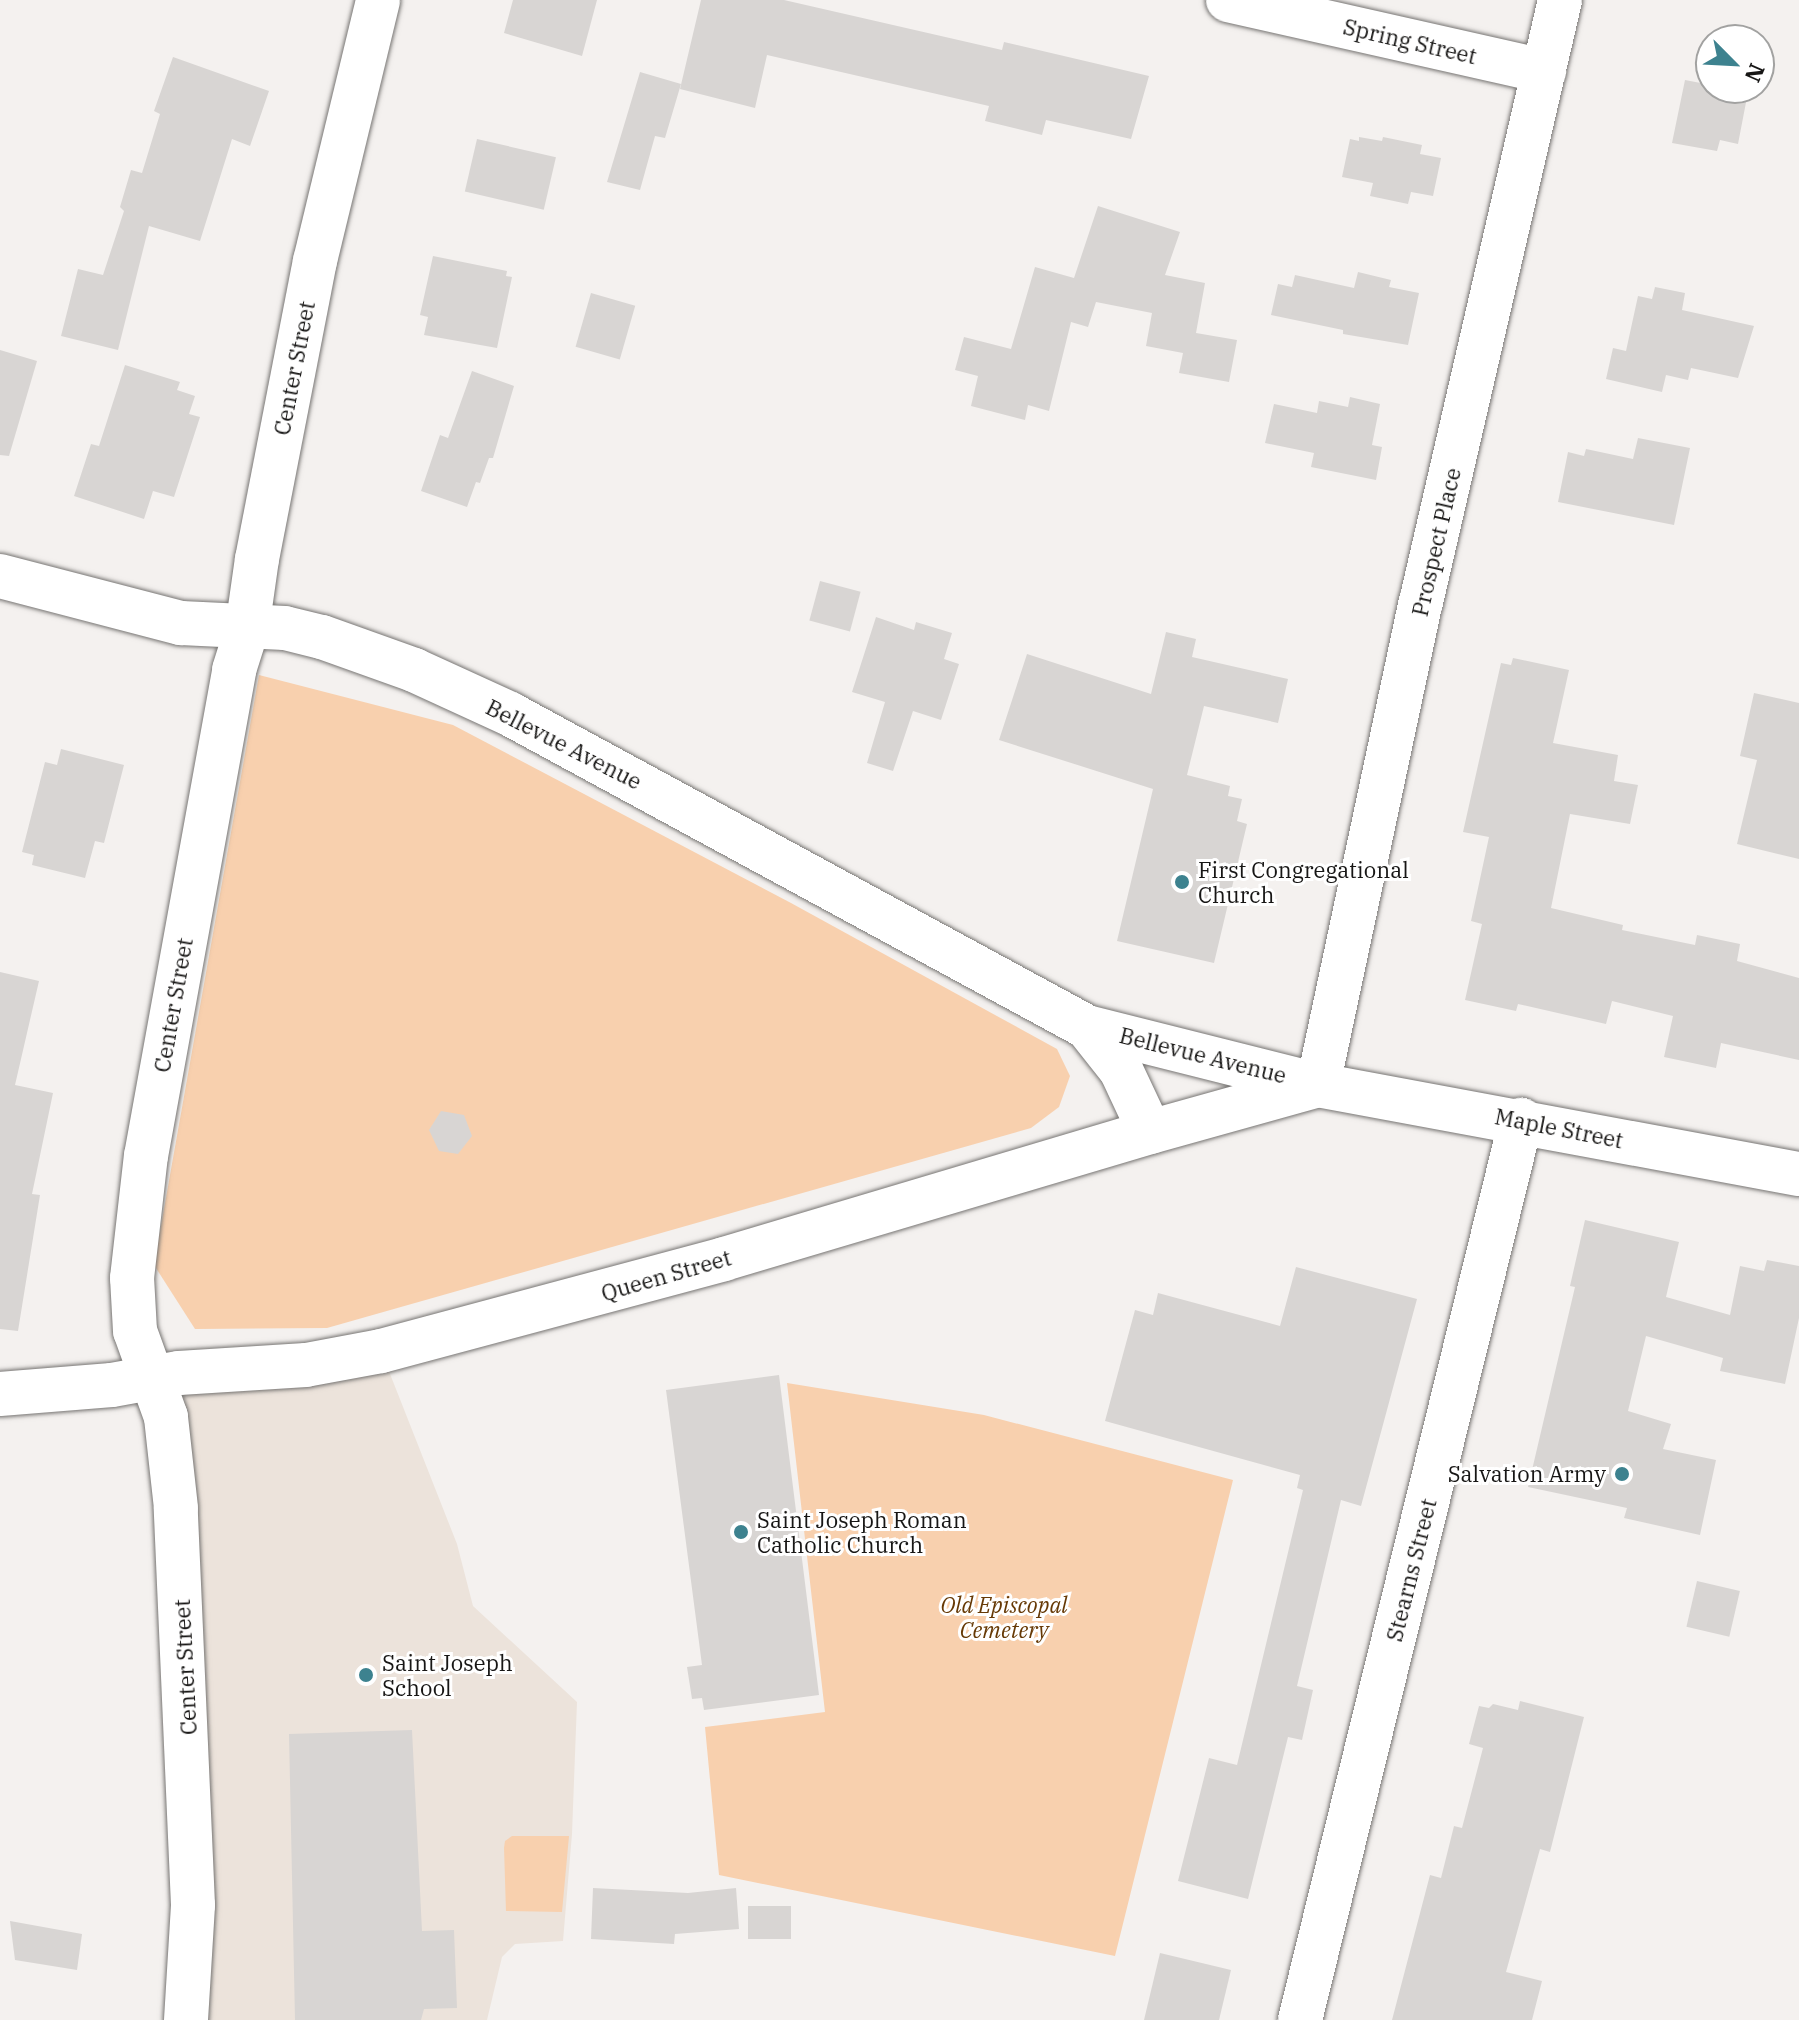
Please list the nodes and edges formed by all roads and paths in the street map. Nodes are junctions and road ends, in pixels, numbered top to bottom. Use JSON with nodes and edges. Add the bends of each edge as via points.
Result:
{"nodes":[{"id":1,"x":378,"y":0,"type":"edge"},
{"id":2,"x":1228,"y":0,"type":"edge"},
{"id":3,"x":1560,"y":0,"type":"edge"},
{"id":4,"x":1544,"y":71,"type":"junction"},
{"id":5,"x":0,"y":576,"type":"edge"},
{"id":6,"x":247,"y":629,"type":"junction"},
{"id":7,"x":1087,"y":1027,"type":"junction"},
{"id":8,"x":1318,"y":1085,"type":"junction"},
{"id":9,"x":1521,"y":1120,"type":"junction"},
{"id":10,"x":1150,"y":1132,"type":"junction"},
{"id":11,"x":1799,"y":1174,"type":"edge"},
{"id":12,"x":152,"y":1378,"type":"junction"},
{"id":13,"x":0,"y":1394,"type":"edge"},
{"id":14,"x":186,"y":2020,"type":"edge"},
{"id":15,"x":1300,"y":2020,"type":"edge"}],
"edges":[{"from":1,"to":6,"type":"street","name":"Center Street","via":[[315,261]]},
{"from":2,"to":4,"type":"street","name":"Spring Street"},
{"from":3,"to":4,"type":"street","name":"Prospect Place"},
{"from":4,"to":8,"type":"street","name":"Prospect Place","via":[[1421,602]]},
{"from":5,"to":6,"type":"street","name":"Bellevue Avenue","via":[[181,623]]},
{"from":6,"to":7,"type":"street","name":"Bellevue Avenue","via":[[285,628],[322,637],[414,670],[510,714]]},
{"from":6,"to":12,"type":"street","name":"Center Street","via":[[234,670],[138,1207],[133,1316]]},
{"from":7,"to":8,"type":"street","name":"Bellevue Avenue"},
{"from":7,"to":10,"type":"street","name":"Bellevue Avenue","via":[[1121,1070]]},
{"from":8,"to":9,"type":"street","name":"Maple Street"},
{"from":8,"to":10,"type":"street","name":"Queen Street"},
{"from":9,"to":11,"type":"street","name":"Maple Street"},
{"from":9,"to":15,"type":"street","name":"Stearns Street"},
{"from":10,"to":12,"type":"street","name":"Queen Street","via":[[724,1259],[381,1351],[306,1365]]},
{"from":12,"to":13,"type":"street","name":"Queen Street"},
{"from":12,"to":14,"type":"street","name":"Center Street","via":[[169,1432],[180,1560],[193,1891]]}]}
